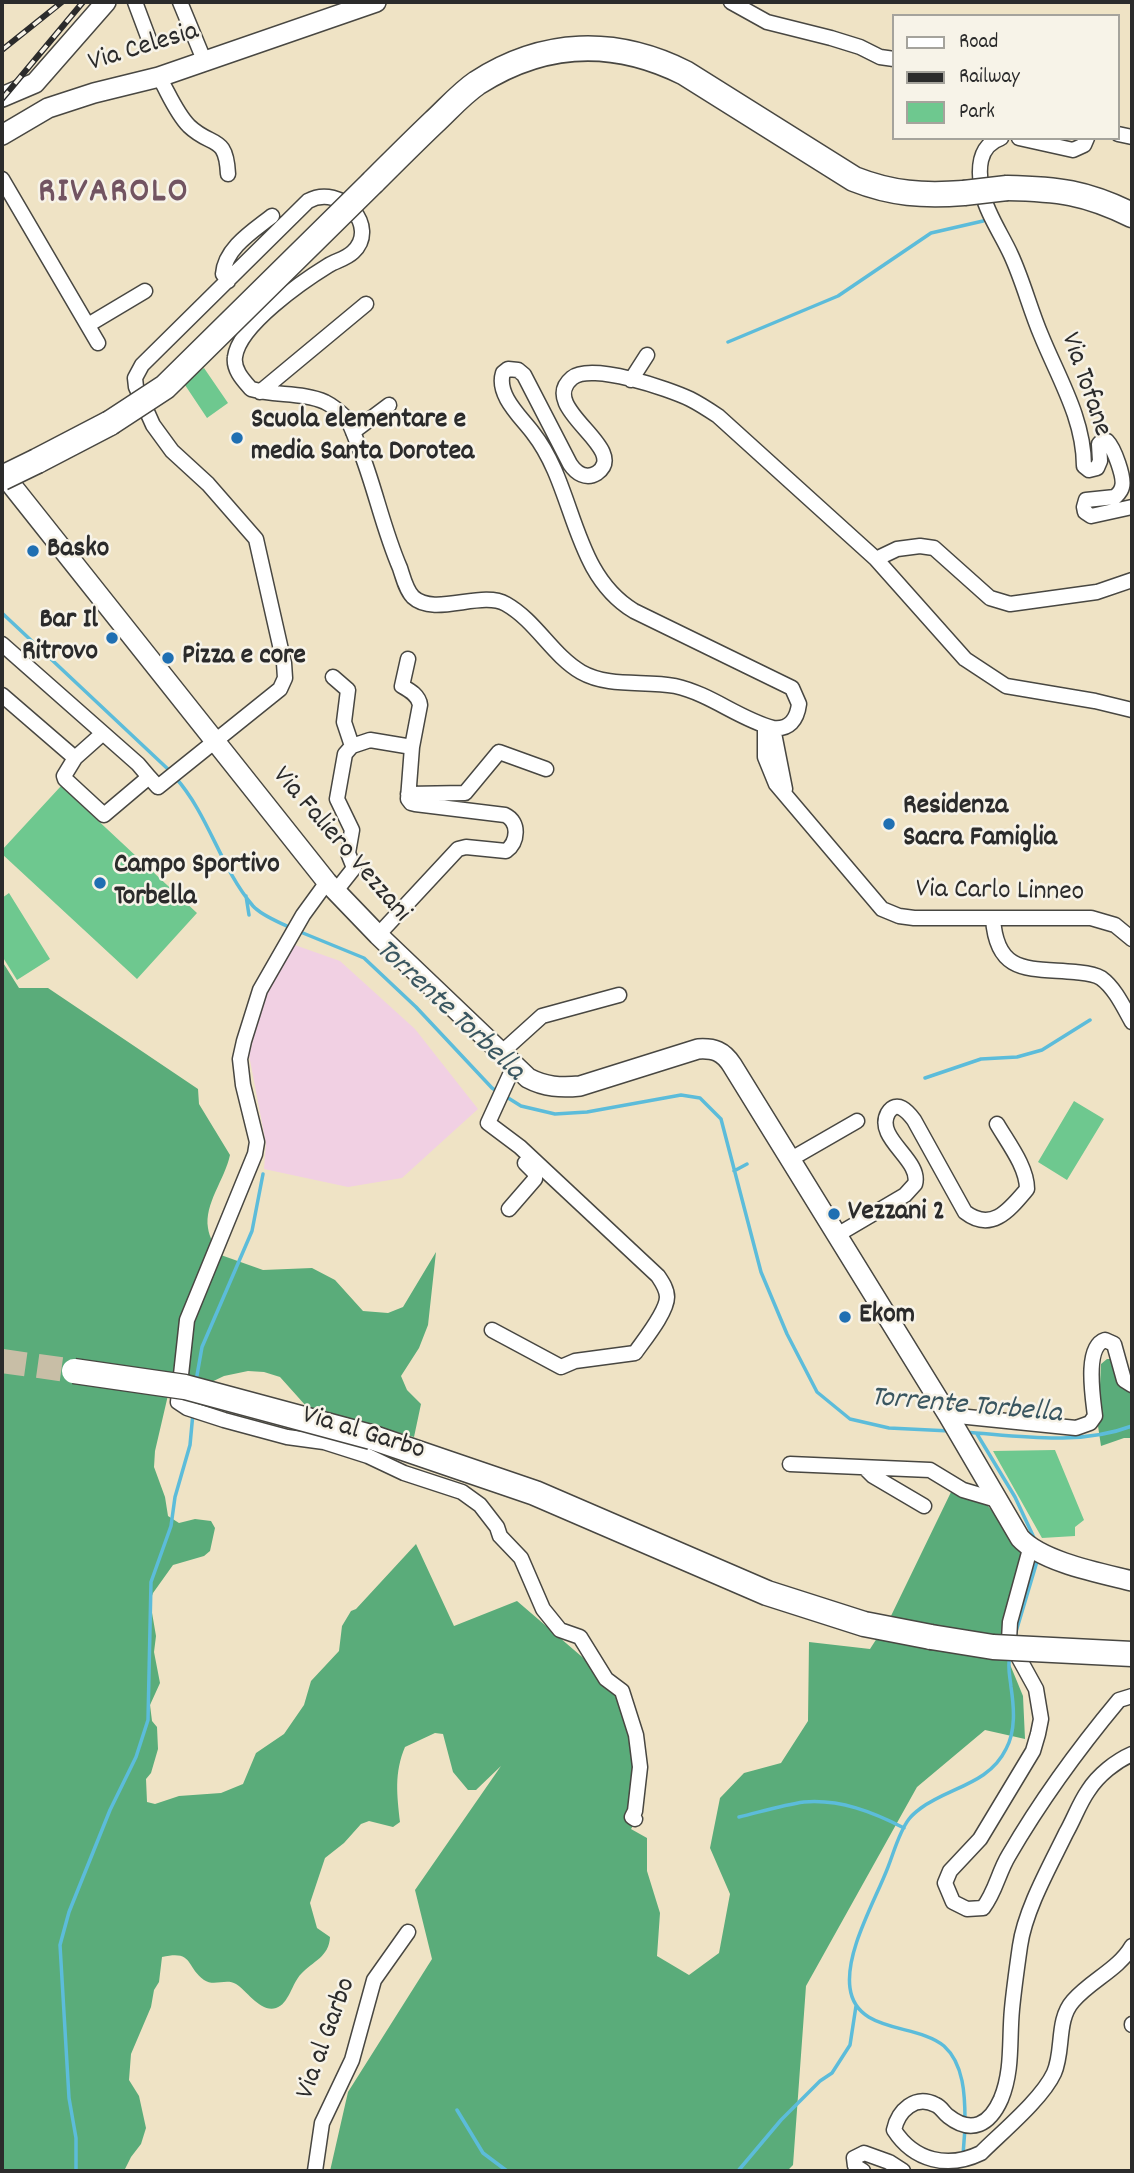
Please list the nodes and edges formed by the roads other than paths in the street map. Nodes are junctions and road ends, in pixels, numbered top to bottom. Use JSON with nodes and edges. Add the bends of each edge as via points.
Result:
{"nodes":[{"id":1,"x":106,"y":2,"type":"edge"},
{"id":2,"x":135,"y":2,"type":"edge"},
{"id":3,"x":180,"y":2,"type":"edge"},
{"id":4,"x":376,"y":2,"type":"edge"},
{"id":5,"x":731,"y":2,"type":"edge"},
{"id":6,"x":150,"y":42,"type":"dead end"},
{"id":7,"x":892,"y":59,"type":"edge"},
{"id":8,"x":204,"y":60,"type":"junction"},
{"id":9,"x":159,"y":77,"type":"junction"},
{"id":10,"x":32,"y":86,"type":"junction"},
{"id":11,"x":2,"y":97,"type":"edge"},
{"id":12,"x":45,"y":110,"type":"junction"},
{"id":13,"x":3,"y":128,"type":"edge"},
{"id":14,"x":995,"y":140,"type":"edge"},
{"id":15,"x":1028,"y":140,"type":"edge"},
{"id":16,"x":1086,"y":140,"type":"edge"},
{"id":17,"x":228,"y":174,"type":"dead end"},
{"id":18,"x":2,"y":179,"type":"edge"},
{"id":19,"x":1132,"y":215,"type":"edge"},
{"id":20,"x":272,"y":216,"type":"dead end"},
{"id":21,"x":228,"y":281,"type":"junction"},
{"id":22,"x":145,"y":291,"type":"dead end"},
{"id":23,"x":366,"y":304,"type":"dead end"},
{"id":24,"x":88,"y":325,"type":"junction"},
{"id":25,"x":98,"y":343,"type":"dead end"},
{"id":26,"x":647,"y":355,"type":"dead end"},
{"id":27,"x":631,"y":380,"type":"junction"},
{"id":28,"x":260,"y":392,"type":"junction"},
{"id":29,"x":389,"y":405,"type":"dead end"},
{"id":30,"x":352,"y":432,"type":"junction"},
{"id":31,"x":2,"y":473,"type":"edge"},
{"id":32,"x":2,"y":478,"type":"edge"},
{"id":33,"x":1132,"y":508,"type":"edge"},
{"id":34,"x":876,"y":559,"type":"junction"},
{"id":35,"x":1132,"y":580,"type":"edge"},
{"id":36,"x":2,"y":644,"type":"edge"},
{"id":37,"x":408,"y":659,"type":"dead end"},
{"id":38,"x":333,"y":677,"type":"dead end"},
{"id":39,"x":2,"y":695,"type":"edge"},
{"id":40,"x":1132,"y":710,"type":"edge"},
{"id":41,"x":769,"y":727,"type":"junction"},
{"id":42,"x":102,"y":734,"type":"junction"},
{"id":43,"x":216,"y":743,"type":"junction"},
{"id":44,"x":352,"y":746,"type":"junction"},
{"id":45,"x":412,"y":747,"type":"junction"},
{"id":46,"x":75,"y":758,"type":"junction"},
{"id":47,"x":546,"y":769,"type":"dead end"},
{"id":48,"x":149,"y":777,"type":"junction"},
{"id":49,"x":408,"y":794,"type":"junction"},
{"id":50,"x":331,"y":887,"type":"junction"},
{"id":51,"x":993,"y":919,"type":"junction"},
{"id":52,"x":378,"y":935,"type":"junction"},
{"id":53,"x":1132,"y":939,"type":"edge"},
{"id":54,"x":619,"y":995,"type":"dead end"},
{"id":55,"x":1132,"y":1022,"type":"edge"},
{"id":56,"x":508,"y":1067,"type":"junction"},
{"id":57,"x":858,"y":1121,"type":"dead end"},
{"id":58,"x":997,"y":1124,"type":"dead end"},
{"id":59,"x":520,"y":1147,"type":"junction"},
{"id":60,"x":790,"y":1159,"type":"junction"},
{"id":61,"x":509,"y":1209,"type":"dead end"},
{"id":62,"x":837,"y":1235,"type":"junction"},
{"id":63,"x":492,"y":1330,"type":"dead end"},
{"id":64,"x":74,"y":1371,"type":"tunnel mouth"},
{"id":65,"x":1132,"y":1385,"type":"edge"},
{"id":66,"x":950,"y":1418,"type":"junction"},
{"id":67,"x":790,"y":1464,"type":"dead end"},
{"id":68,"x":865,"y":1468,"type":"junction"},
{"id":69,"x":997,"y":1500,"type":"junction"},
{"id":70,"x":924,"y":1506,"type":"dead end"},
{"id":71,"x":1040,"y":1552,"type":"junction"},
{"id":72,"x":1132,"y":1581,"type":"edge"},
{"id":73,"x":1132,"y":1654,"type":"edge"},
{"id":74,"x":1132,"y":1696,"type":"edge"},
{"id":75,"x":1132,"y":1754,"type":"edge"},
{"id":76,"x":635,"y":1819,"type":"dead end"},
{"id":77,"x":408,"y":1932,"type":"dead end"},
{"id":78,"x":1132,"y":1946,"type":"edge"},
{"id":79,"x":941,"y":2166,"type":"edge"},
{"id":80,"x":315,"y":2171,"type":"edge"},
{"id":81,"x":863,"y":2171,"type":"edge"},
{"id":82,"x":903,"y":2171,"type":"edge"}],
"edges":[{"from":1,"to":10,"type":"street"},
{"from":2,"to":6,"type":"street"},
{"from":3,"to":8,"type":"street"},
{"from":4,"to":8,"type":"street","name":"Via Celesia"},
{"from":5,"to":7,"type":"street","via":[[767,22]]},
{"from":8,"to":9,"type":"street","name":"Via Celesia"},
{"from":9,"to":12,"type":"street","name":"Via Celesia"},
{"from":9,"to":17,"type":"street","via":[[190,127],[223,147]]},
{"from":10,"to":11,"type":"street"},
{"from":10,"to":12,"type":"street","via":[[27,94],[31,103]]},
{"from":12,"to":13,"type":"street","name":"Via Celesia"},
{"from":14,"to":33,"type":"street","name":"Via Tofane","via":[[982,154],[983,195],[1077,422],[1084,466],[1097,468],[1099,444],[1107,441],[1123,482],[1115,496],[1086,500],[1085,512],[1091,516]]},
{"from":15,"to":16,"type":"street","via":[[1073,150]]},
{"from":18,"to":24,"type":"street"},
{"from":19,"to":32,"type":"highway","bridge":true,"via":[[1053,188],[909,194],[879,189],[854,179],[661,60],[604,48],[548,52],[518,62],[456,100],[164,387],[110,423]]},
{"from":20,"to":21,"type":"street","via":[[224,263]]},
{"from":21,"to":28,"type":"street","via":[[317,196],[349,205],[361,224],[354,251],[292,290],[242,337],[234,358],[239,375]]},
{"from":21,"to":43,"type":"street","via":[[142,365],[135,378],[153,425],[172,451],[256,539],[278,636],[285,678],[280,689]]},
{"from":22,"to":24,"type":"street"},
{"from":23,"to":28,"type":"street"},
{"from":24,"to":25,"type":"street"},
{"from":26,"to":27,"type":"street"},
{"from":27,"to":34,"type":"street","via":[[691,400],[718,416]]},
{"from":27,"to":41,"type":"street","via":[[584,373],[572,377],[564,388],[568,407],[604,456],[602,467],[587,476],[570,464],[524,375],[508,369],[501,376],[507,398],[551,460],[580,540],[606,589],[634,611],[792,688],[799,704],[796,715],[780,729]]},
{"from":28,"to":30,"type":"street","via":[[326,402],[346,418]]},
{"from":29,"to":30,"type":"street"},
{"from":30,"to":41,"type":"street","via":[[392,550],[414,598],[431,604],[504,603],[591,677],[674,686]]},
{"from":31,"to":43,"type":"street","name":"Via Faliero Vezzani"},
{"from":34,"to":35,"type":"street","via":[[897,549],[929,546],[990,598],[1010,604],[1097,592]]},
{"from":34,"to":40,"type":"street","via":[[965,659],[1000,683]]},
{"from":36,"to":42,"type":"street"},
{"from":37,"to":45,"type":"street","via":[[402,687],[415,695],[420,705]]},
{"from":38,"to":44,"type":"street","via":[[355,690],[344,722]]},
{"from":39,"to":46,"type":"street"},
{"from":41,"to":51,"type":"street","name":"Via Carlo Linneo","via":[[788,797],[882,909],[914,918]]},
{"from":42,"to":46,"type":"street"},
{"from":42,"to":48,"type":"street"},
{"from":43,"to":48,"type":"street","via":[[158,787]]},
{"from":43,"to":50,"type":"street","name":"Via Faliero Vezzani"},
{"from":44,"to":45,"type":"street","via":[[377,740]]},
{"from":44,"to":50,"type":"street","via":[[345,754],[337,799],[352,830],[348,853],[354,868]]},
{"from":45,"to":49,"type":"street"},
{"from":46,"to":48,"type":"street","via":[[65,779],[104,815]]},
{"from":47,"to":49,"type":"street","via":[[499,752],[465,793]]},
{"from":49,"to":52,"type":"street","via":[[411,803],[505,814],[514,822],[516,832],[506,851],[458,849]]},
{"from":50,"to":52,"type":"street","name":"Via Faliero Vezzani"},
{"from":50,"to":76,"type":"street","name":"Via al Garbo","via":[[303,915],[260,990],[244,1041],[240,1059],[257,1142],[255,1154],[194,1297],[178,1402],[224,1420],[368,1456],[462,1492],[480,1505],[521,1558],[543,1609],[560,1630],[580,1637],[606,1679],[622,1691],[640,1767]]},
{"from":51,"to":53,"type":"street","name":"Via Carlo Linneo","via":[[1091,918],[1115,925]]},
{"from":51,"to":55,"type":"street","via":[[998,949],[1012,962],[1022,968],[1100,977]]},
{"from":52,"to":56,"type":"street","name":"Via Faliero Vezzani"},
{"from":54,"to":56,"type":"street","via":[[541,1016]]},
{"from":56,"to":59,"type":"street","via":[[488,1123]]},
{"from":56,"to":60,"type":"street","name":"Via Faliero Vezzani","via":[[541,1085],[562,1088],[698,1049],[716,1050],[732,1065]]},
{"from":57,"to":60,"type":"street"},
{"from":58,"to":62,"type":"street","via":[[1027,1181],[1027,1189],[1002,1216],[981,1220],[965,1212],[914,1120],[899,1107],[886,1116],[886,1123],[914,1173],[915,1184],[905,1195]]},
{"from":59,"to":61,"type":"street","via":[[521,1160],[536,1176]]},
{"from":59,"to":63,"type":"street","via":[[657,1276],[667,1297],[635,1353],[561,1367]]},
{"from":60,"to":62,"type":"street","name":"Via Faliero Vezzani"},
{"from":62,"to":66,"type":"street","name":"Via Faliero Vezzani"},
{"from":64,"to":73,"type":"highway","bridge":true,"via":[[185,1387],[371,1437],[535,1493],[767,1593],[864,1624],[993,1647]]},
{"from":65,"to":66,"type":"street","via":[[1124,1380],[1114,1344],[1105,1339],[1099,1342],[1092,1362],[1095,1416],[1090,1423],[1076,1428]]},
{"from":66,"to":69,"type":"street","name":"Via Faliero Vezzani"},
{"from":67,"to":68,"type":"street"},
{"from":68,"to":69,"type":"street","via":[[930,1470],[963,1490]]},
{"from":68,"to":70,"type":"street"},
{"from":69,"to":71,"type":"street","name":"Via Faliero Vezzani","via":[[1020,1538]]},
{"from":71,"to":72,"type":"street"},
{"from":71,"to":74,"type":"street","via":[[1010,1622],[1009,1640],[1036,1689],[1041,1719],[1038,1734],[1033,1751],[981,1839],[950,1871],[945,1883],[953,1902],[967,1909],[983,1908],[1008,1857],[1061,1774],[1119,1700]]},
{"from":75,"to":79,"type":"street","via":[[1117,1761],[1089,1789],[1039,1888],[1020,1942],[1011,2062],[992,2116],[977,2126],[962,2124],[937,2105],[923,2102],[907,2106],[897,2116],[894,2130],[904,2145]]},
{"from":77,"to":80,"type":"street","name":"Via al Garbo","via":[[374,1980],[352,2060],[322,2123]]},
{"from":78,"to":79,"type":"street","via":[[1072,2001],[1065,2015],[1056,2071],[1046,2088],[981,2153]]},
{"from":81,"to":82,"type":"street","via":[[855,2166],[854,2158],[864,2153]]}]}
